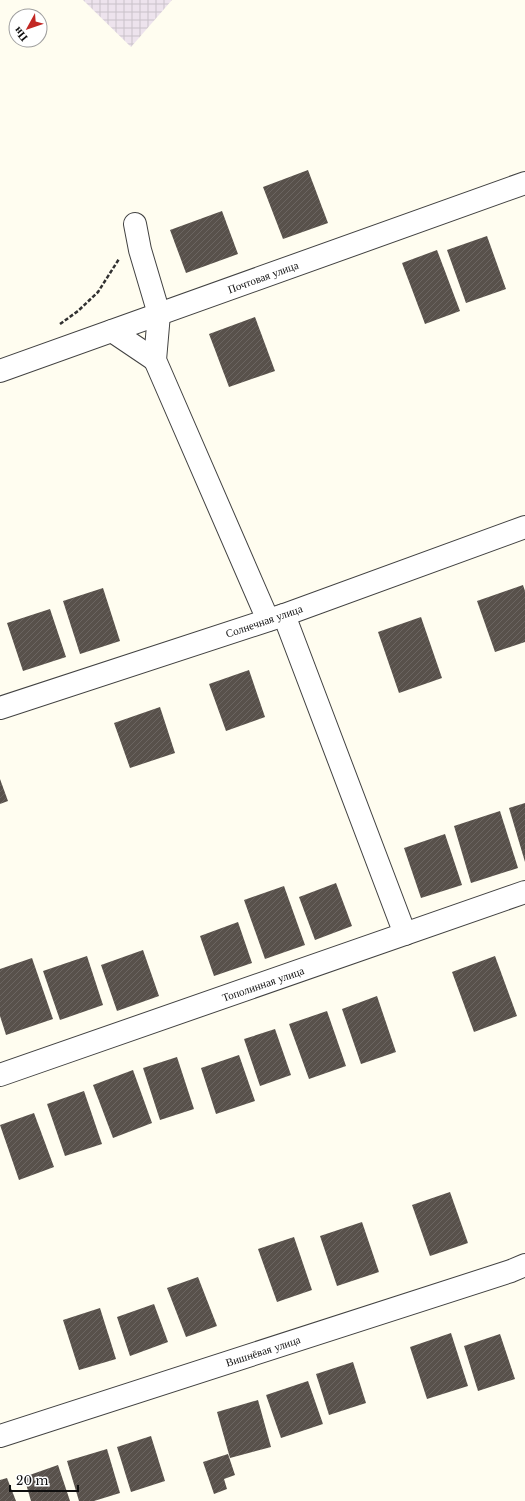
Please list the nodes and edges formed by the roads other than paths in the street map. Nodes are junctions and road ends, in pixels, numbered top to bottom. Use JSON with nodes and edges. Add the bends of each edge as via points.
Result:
{"nodes":[{"id":1,"x":525,"y":183,"type":"edge"},
{"id":2,"x":135,"y":224,"type":"dead end"},
{"id":3,"x":159,"y":314,"type":"junction"},
{"id":4,"x":112,"y":331,"type":"junction"},
{"id":5,"x":155,"y":360,"type":"junction"},
{"id":6,"x":0,"y":371,"type":"edge"},
{"id":7,"x":525,"y":527,"type":"edge"},
{"id":8,"x":276,"y":618,"type":"junction"},
{"id":9,"x":0,"y":708,"type":"edge"},
{"id":10,"x":525,"y":892,"type":"edge"},
{"id":11,"x":405,"y":934,"type":"junction"},
{"id":12,"x":0,"y":1075,"type":"edge"},
{"id":13,"x":525,"y":1265,"type":"edge"},
{"id":14,"x":0,"y":1436,"type":"edge"}],
"edges":[{"from":1,"to":3,"type":"street","name":"Почтовая улица"},
{"from":2,"to":3,"type":"street"},
{"from":3,"to":4,"type":"street","name":"Почтовая улица"},
{"from":3,"to":5,"type":"street"},
{"from":4,"to":5,"type":"street"},
{"from":4,"to":6,"type":"street","name":"Почтовая улица"},
{"from":5,"to":8,"type":"street"},
{"from":7,"to":8,"type":"street","name":"Солнечная улица"},
{"from":8,"to":9,"type":"street","name":"Солнечная улица"},
{"from":8,"to":11,"type":"street"},
{"from":10,"to":11,"type":"street","name":"Тополинная улица"},
{"from":11,"to":12,"type":"street","name":"Тополинная улица"},
{"from":13,"to":14,"type":"street","name":"Вишнёвая улица","via":[[511,1272]]}]}
